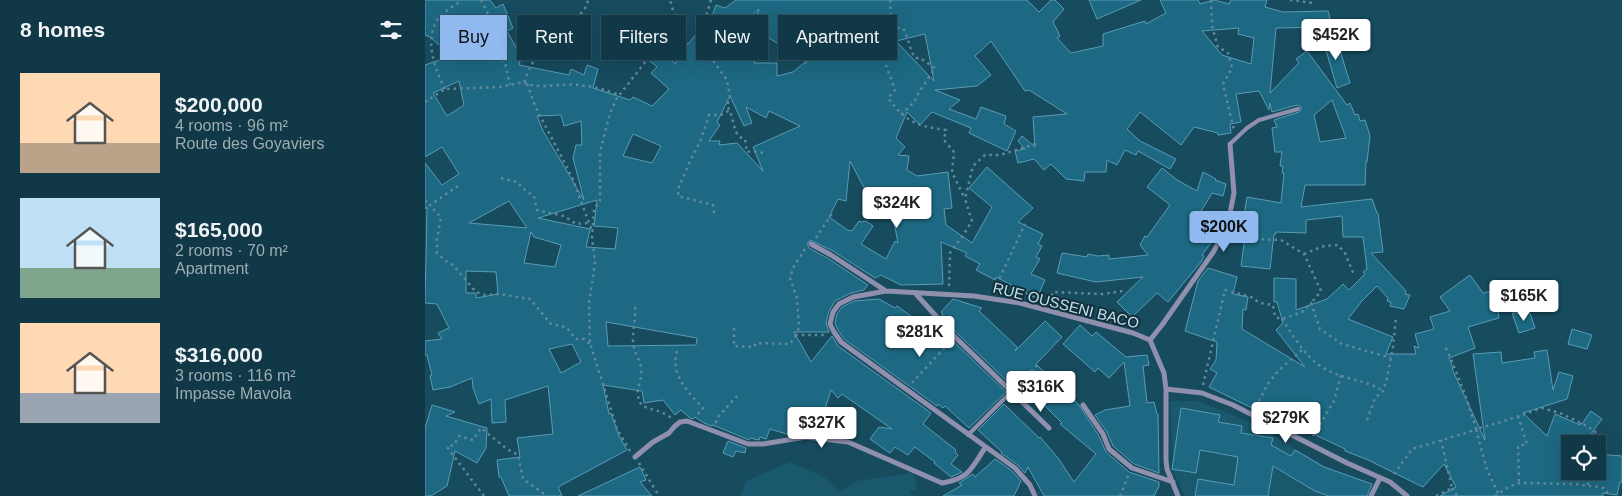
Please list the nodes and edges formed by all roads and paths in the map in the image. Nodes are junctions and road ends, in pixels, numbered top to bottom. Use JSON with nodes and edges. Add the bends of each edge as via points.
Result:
{"nodes":[{"id":1,"x":462,"y":0,"type":"edge"},
{"id":2,"x":481,"y":0,"type":"edge"},
{"id":3,"x":588,"y":0,"type":"edge"},
{"id":4,"x":670,"y":0,"type":"edge"},
{"id":5,"x":711,"y":0,"type":"edge"},
{"id":6,"x":890,"y":0,"type":"edge"},
{"id":7,"x":1211,"y":0,"type":"edge"},
{"id":8,"x":1290,"y":0,"type":"edge"},
{"id":9,"x":1313,"y":3,"type":"dead end"},
{"id":10,"x":884,"y":60,"type":"edge"},
{"id":11,"x":525,"y":83,"type":"junction"},
{"id":12,"x":510,"y":85,"type":"junction"},
{"id":13,"x":445,"y":89,"type":"junction"},
{"id":14,"x":617,"y":98,"type":"junction"},
{"id":15,"x":425,"y":102,"type":"edge"},
{"id":16,"x":1298,"y":109,"type":"dead end"},
{"id":17,"x":730,"y":110,"type":"junction"},
{"id":18,"x":901,"y":115,"type":"junction"},
{"id":19,"x":1237,"y":137,"type":"junction"},
{"id":20,"x":1038,"y":143,"type":"dead end"},
{"id":21,"x":1230,"y":144,"type":"joint"},
{"id":22,"x":765,"y":153,"type":"dead end"},
{"id":23,"x":501,"y":178,"type":"dead end"},
{"id":24,"x":459,"y":186,"type":"dead end"},
{"id":25,"x":965,"y":198,"type":"junction"},
{"id":26,"x":425,"y":200,"type":"edge"},
{"id":27,"x":430,"y":205,"type":"junction"},
{"id":28,"x":833,"y":212,"type":"dead end"},
{"id":29,"x":714,"y":213,"type":"dead end"},
{"id":30,"x":589,"y":223,"type":"junction"},
{"id":31,"x":1025,"y":224,"type":"dead end"},
{"id":32,"x":593,"y":233,"type":"junction"},
{"id":33,"x":1221,"y":237,"type":"junction"},
{"id":34,"x":811,"y":244,"type":"junction"},
{"id":35,"x":1304,"y":254,"type":"junction"},
{"id":36,"x":1354,"y":275,"type":"dead end"},
{"id":37,"x":886,"y":291,"type":"junction"},
{"id":38,"x":1123,"y":291,"type":"dead end"},
{"id":39,"x":915,"y":293,"type":"junction"},
{"id":40,"x":950,"y":294,"type":"junction"},
{"id":41,"x":991,"y":298,"type":"junction"},
{"id":42,"x":1311,"y":303,"type":"junction"},
{"id":43,"x":635,"y":307,"type":"dead end"},
{"id":44,"x":1047,"y":310,"type":"junction"},
{"id":45,"x":1396,"y":317,"type":"dead end"},
{"id":46,"x":1282,"y":319,"type":"junction"},
{"id":47,"x":734,"y":328,"type":"dead end"},
{"id":48,"x":834,"y":332,"type":"junction"},
{"id":49,"x":796,"y":335,"type":"junction"},
{"id":50,"x":955,"y":336,"type":"junction"},
{"id":51,"x":1150,"y":340,"type":"junction"},
{"id":52,"x":591,"y":345,"type":"junction"},
{"id":53,"x":1445,"y":346,"type":"dead end"},
{"id":54,"x":1303,"y":349,"type":"junction"},
{"id":55,"x":677,"y":352,"type":"dead end"},
{"id":56,"x":1391,"y":358,"type":"junction"},
{"id":57,"x":1038,"y":364,"type":"dead end"},
{"id":58,"x":1341,"y":375,"type":"junction"},
{"id":59,"x":1166,"y":389,"type":"junction"},
{"id":60,"x":906,"y":390,"type":"junction"},
{"id":61,"x":1383,"y":391,"type":"junction"},
{"id":62,"x":1012,"y":392,"type":"junction"},
{"id":63,"x":1202,"y":393,"type":"junction"},
{"id":64,"x":737,"y":396,"type":"dead end"},
{"id":65,"x":1083,"y":405,"type":"dead end"},
{"id":66,"x":1252,"y":415,"type":"junction"},
{"id":67,"x":1518,"y":416,"type":"junction"},
{"id":68,"x":1367,"y":420,"type":"dead end"},
{"id":69,"x":680,"y":422,"type":"junction"},
{"id":70,"x":693,"y":423,"type":"junction"},
{"id":71,"x":1049,"y":428,"type":"dead end"},
{"id":72,"x":1476,"y":429,"type":"junction"},
{"id":73,"x":713,"y":431,"type":"junction"},
{"id":74,"x":1595,"y":435,"type":"edge"},
{"id":75,"x":968,"y":436,"type":"junction"},
{"id":76,"x":1441,"y":440,"type":"junction"},
{"id":77,"x":1309,"y":444,"type":"junction"},
{"id":78,"x":985,"y":448,"type":"junction"},
{"id":79,"x":635,"y":457,"type":"junction"},
{"id":80,"x":1132,"y":468,"type":"junction"},
{"id":81,"x":1379,"y":478,"type":"junction"},
{"id":82,"x":1588,"y":480,"type":"edge"},
{"id":83,"x":1173,"y":482,"type":"junction"},
{"id":84,"x":1390,"y":482,"type":"junction"},
{"id":85,"x":1519,"y":483,"type":"junction"},
{"id":86,"x":1587,"y":485,"type":"junction"},
{"id":87,"x":1452,"y":488,"type":"junction"},
{"id":88,"x":1498,"y":493,"type":"junction"},
{"id":89,"x":484,"y":496,"type":"edge"},
{"id":90,"x":547,"y":496,"type":"edge"},
{"id":91,"x":659,"y":496,"type":"edge"},
{"id":92,"x":1035,"y":496,"type":"edge"},
{"id":93,"x":1120,"y":496,"type":"edge"},
{"id":94,"x":1178,"y":496,"type":"edge"},
{"id":95,"x":1371,"y":496,"type":"edge"},
{"id":96,"x":1407,"y":496,"type":"edge"},
{"id":97,"x":1436,"y":496,"type":"edge"},
{"id":98,"x":1457,"y":496,"type":"edge"},
{"id":99,"x":1495,"y":496,"type":"edge"},
{"id":100,"x":1607,"y":496,"type":"edge"}],
"edges":[{"from":1,"to":13,"type":"path","via":[[439,18],[430,31],[431,60]]},
{"from":2,"to":12,"type":"path","via":[[491,20],[492,42],[497,56],[505,63]]},
{"from":3,"to":11,"type":"path","via":[[576,18],[555,29],[538,54]]},
{"from":4,"to":14,"type":"path","via":[[675,14],[671,32]]},
{"from":5,"to":17,"type":"path","via":[[704,23],[696,31],[709,43],[714,62],[727,80],[730,97],[727,106]]},
{"from":6,"to":18,"type":"path","via":[[893,28],[903,28],[915,58],[935,68],[915,101]]},
{"from":7,"to":19,"type":"path","via":[[1212,26],[1218,46],[1228,53],[1232,68],[1223,84]]},
{"from":8,"to":9,"type":"path"},
{"from":10,"to":18,"type":"path","via":[[895,90],[888,98]]},
{"from":11,"to":12,"type":"path"},
{"from":11,"to":14,"type":"path","via":[[577,84],[606,89]]},
{"from":11,"to":30,"type":"path","via":[[573,177]]},
{"from":12,"to":13,"type":"path"},
{"from":13,"to":15,"type":"path"},
{"from":14,"to":32,"type":"path","via":[[600,152],[600,201],[594,209]]},
{"from":16,"to":19,"type":"lane","via":[[1259,120]]},
{"from":17,"to":22,"type":"path","via":[[735,131],[745,139],[747,152]]},
{"from":17,"to":29,"type":"path","via":[[721,115],[709,115],[679,187],[678,196],[713,205]]},
{"from":18,"to":25,"type":"path","via":[[914,123],[946,130],[944,140],[954,152],[952,172]]},
{"from":19,"to":21,"type":"lane"},
{"from":20,"to":25,"type":"path","via":[[1000,155],[985,155],[973,166]]},
{"from":21,"to":33,"type":"street","via":[[1234,193],[1228,223]]},
{"from":23,"to":30,"type":"path","via":[[517,182],[533,196],[537,210],[564,216],[576,224]]},
{"from":24,"to":27,"type":"path"},
{"from":25,"to":40,"type":"path","via":[[971,220],[950,253]]},
{"from":26,"to":27,"type":"path"},
{"from":27,"to":52,"type":"path","via":[[441,218],[437,253],[453,265],[476,292],[530,299],[551,324],[566,327],[576,339],[584,339]]},
{"from":28,"to":34,"type":"path"},
{"from":30,"to":32,"type":"path"},
{"from":31,"to":41,"type":"path"},
{"from":32,"to":52,"type":"path","via":[[595,263],[589,303]]},
{"from":33,"to":35,"type":"path","via":[[1281,240]]},
{"from":33,"to":51,"type":"street"},
{"from":34,"to":37,"type":"street"},
{"from":34,"to":49,"type":"path","via":[[793,268],[790,278],[797,298],[799,328]]},
{"from":35,"to":36,"type":"path","via":[[1324,246],[1338,245]]},
{"from":35,"to":42,"type":"path","via":[[1321,291]]},
{"from":37,"to":39,"type":"street","name":"RUE OUSSENI BACO"},
{"from":37,"to":48,"type":"street","name":"RUE OUSSENI BACO","via":[[853,297],[839,304],[830,324]]},
{"from":38,"to":44,"type":"path","via":[[1103,294],[1053,292]]},
{"from":39,"to":40,"type":"street","name":"RUE OUSSENI BACO"},
{"from":39,"to":50,"type":"street"},
{"from":40,"to":41,"type":"street","name":"RUE OUSSENI BACO"},
{"from":41,"to":44,"type":"street","name":"RUE OUSSENI BACO"},
{"from":42,"to":46,"type":"path","via":[[1302,312]]},
{"from":42,"to":56,"type":"path","via":[[1320,330],[1342,344]]},
{"from":43,"to":69,"type":"path","via":[[634,352],[641,368],[637,397],[642,406]]},
{"from":44,"to":51,"type":"street","name":"RUE OUSSENI BACO"},
{"from":45,"to":56,"type":"path"},
{"from":46,"to":54,"type":"path"},
{"from":46,"to":63,"type":"path","via":[[1275,316],[1273,304],[1260,303],[1225,290]]},
{"from":47,"to":49,"type":"path","via":[[734,346],[790,344]]},
{"from":48,"to":49,"type":"path","via":[[828,335]]},
{"from":48,"to":60,"type":"street","via":[[841,342]]},
{"from":50,"to":60,"type":"path"},
{"from":50,"to":62,"type":"street"},
{"from":51,"to":59,"type":"street","name":"RUE OUSSENI BACO","via":[[1164,373]]},
{"from":52,"to":79,"type":"path","via":[[617,429]]},
{"from":53,"to":72,"type":"path","via":[[1465,392]]},
{"from":54,"to":58,"type":"path","via":[[1315,363]]},
{"from":54,"to":66,"type":"path","via":[[1267,385]]},
{"from":55,"to":70,"type":"path","via":[[676,370],[681,383],[703,408]]},
{"from":56,"to":61,"type":"path"},
{"from":57,"to":62,"type":"path"},
{"from":58,"to":61,"type":"path","via":[[1372,384]]},
{"from":58,"to":77,"type":"path","via":[[1334,401]]},
{"from":59,"to":63,"type":"street"},
{"from":59,"to":83,"type":"street","name":"RUE OUSSENI BACO","via":[[1165,460]]},
{"from":60,"to":75,"type":"street"},
{"from":61,"to":68,"type":"path","via":[[1375,398]]},
{"from":62,"to":71,"type":"street"},
{"from":62,"to":75,"type":"lane"},
{"from":63,"to":66,"type":"street"},
{"from":64,"to":73,"type":"path","via":[[717,418]]},
{"from":65,"to":80,"type":"street","via":[[1109,449]]},
{"from":66,"to":77,"type":"street"},
{"from":67,"to":72,"type":"path"},
{"from":67,"to":74,"type":"path","via":[[1542,408],[1560,412],[1585,424],[1595,431]]},
{"from":67,"to":85,"type":"path","via":[[1527,444],[1518,446]]},
{"from":69,"to":70,"type":"street"},
{"from":69,"to":79,"type":"street"},
{"from":70,"to":73,"type":"street"},
{"from":72,"to":76,"type":"path"},
{"from":72,"to":88,"type":"path","via":[[1487,470]]},
{"from":73,"to":78,"type":"street","via":[[747,444],[806,437],[848,442],[942,483],[966,475]]},
{"from":75,"to":78,"type":"street"},
{"from":76,"to":84,"type":"path","via":[[1412,449]]},
{"from":76,"to":87,"type":"path"},
{"from":77,"to":81,"type":"street"},
{"from":78,"to":92,"type":"street","via":[[1015,468]]},
{"from":79,"to":91,"type":"path"},
{"from":80,"to":83,"type":"street"},
{"from":80,"to":93,"type":"path"},
{"from":81,"to":84,"type":"street"},
{"from":81,"to":95,"type":"street"},
{"from":82,"to":86,"type":"path"},
{"from":83,"to":94,"type":"street","name":"RUE OUSSENI BACO"},
{"from":84,"to":96,"type":"street"},
{"from":85,"to":86,"type":"path"},
{"from":85,"to":88,"type":"path"},
{"from":86,"to":100,"type":"path","via":[[1604,488]]},
{"from":87,"to":97,"type":"path"},
{"from":87,"to":98,"type":"path"},
{"from":88,"to":99,"type":"path"},
{"from":89,"to":90,"type":"path","via":[[447,447],[454,445],[459,436],[473,440],[481,428],[518,455],[523,480]]}]}
